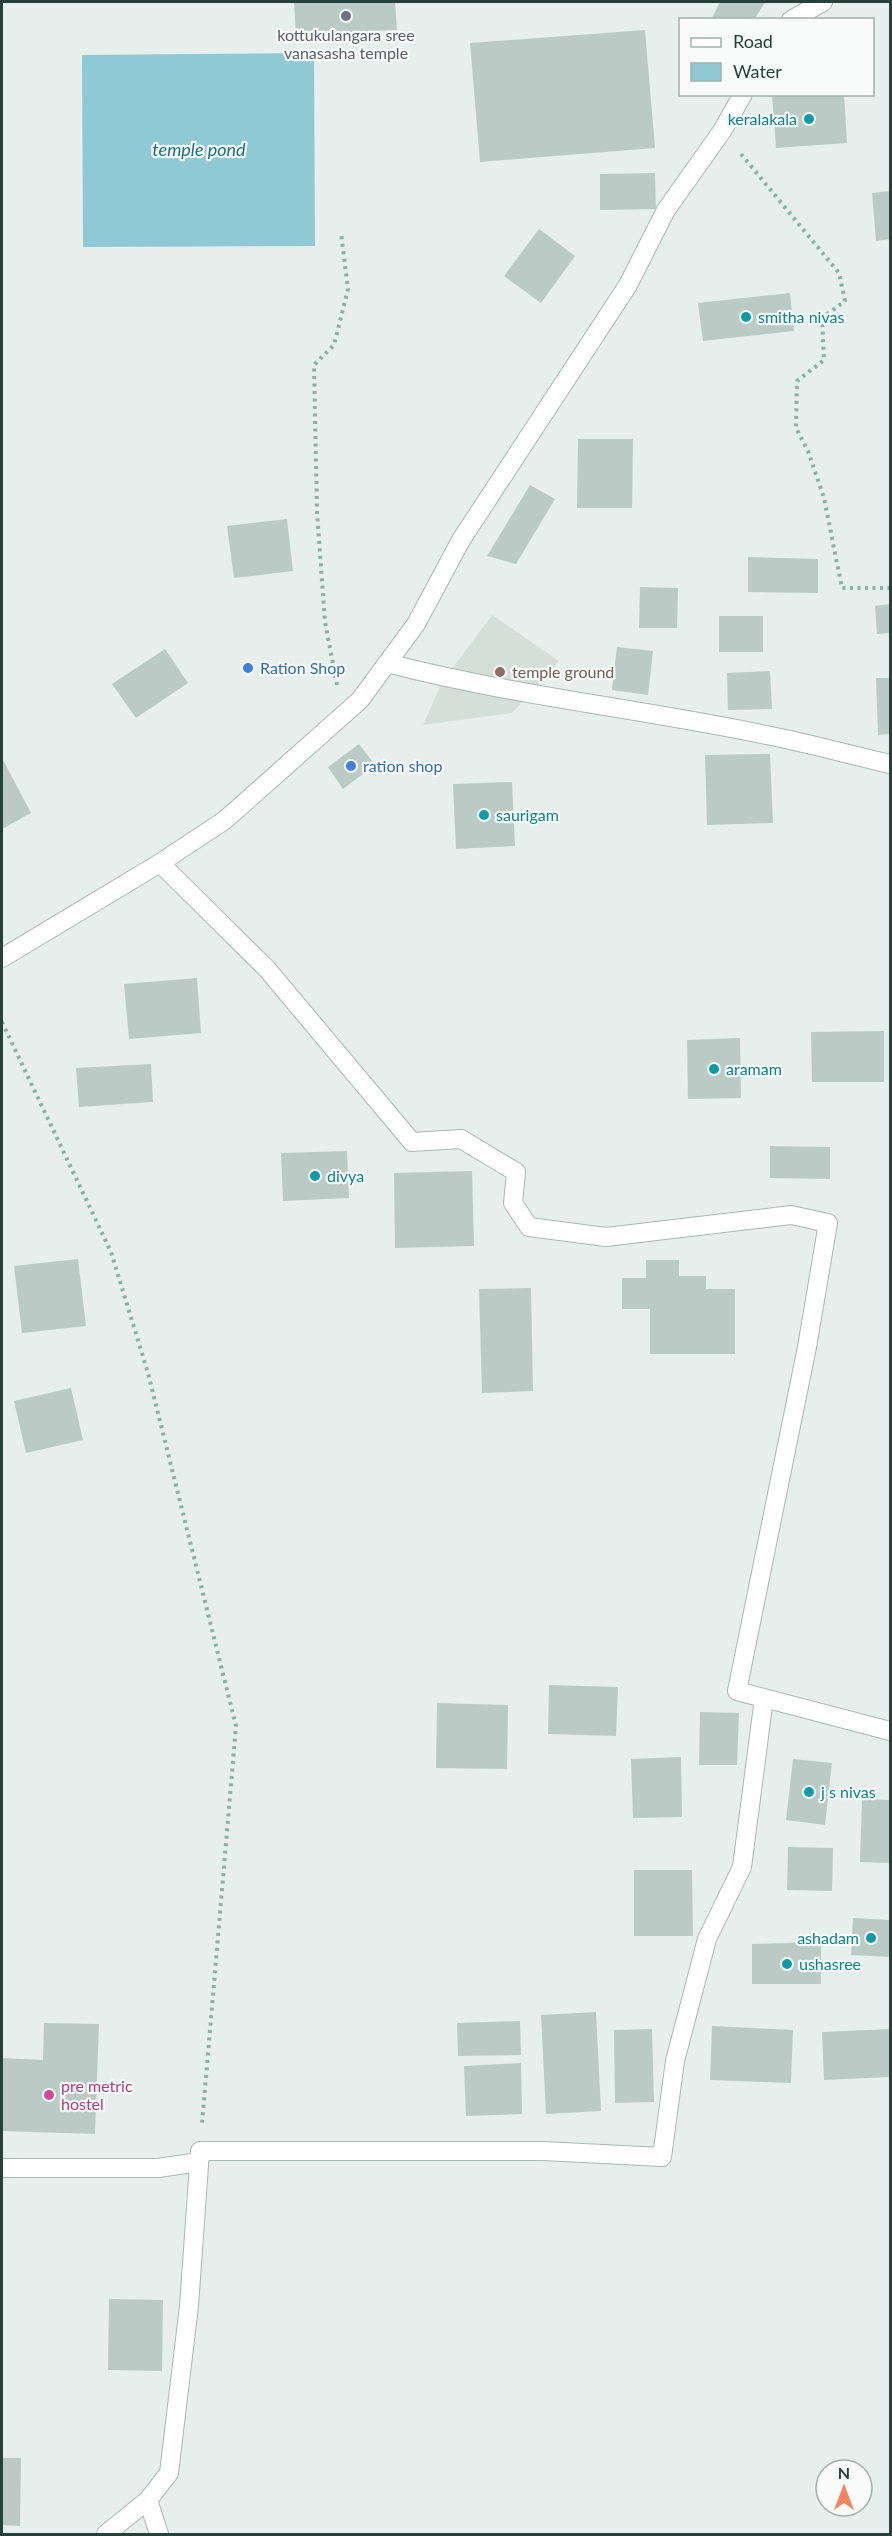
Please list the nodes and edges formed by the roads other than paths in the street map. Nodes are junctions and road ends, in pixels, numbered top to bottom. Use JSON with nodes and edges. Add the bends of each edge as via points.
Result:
{"nodes":[{"id":1,"x":823,"y":2,"type":"edge"},
{"id":2,"x":795,"y":18,"type":"edge"},
{"id":3,"x":742,"y":96,"type":"edge"},
{"id":4,"x":387,"y":663,"type":"junction"},
{"id":5,"x":891,"y":764,"type":"edge"},
{"id":6,"x":160,"y":863,"type":"junction"},
{"id":7,"x":2,"y":958,"type":"edge"},
{"id":8,"x":764,"y":1698,"type":"junction"},
{"id":9,"x":891,"y":1731,"type":"edge"},
{"id":10,"x":199,"y":2157,"type":"junction"},
{"id":11,"x":4,"y":2168,"type":"dead end"},
{"id":12,"x":147,"y":2499,"type":"junction"},
{"id":13,"x":105,"y":2535,"type":"edge"},
{"id":14,"x":159,"y":2535,"type":"edge"}],
"edges":[{"from":1,"to":2,"type":"street"},
{"from":3,"to":4,"type":"street","via":[[666,210],[628,285],[461,540],[416,624]]},
{"from":4,"to":5,"type":"street","via":[[560,700],[770,736]]},
{"from":4,"to":6,"type":"street","via":[[360,699],[225,820]]},
{"from":6,"to":7,"type":"street"},
{"from":6,"to":8,"type":"street","via":[[267,969],[412,1142],[461,1139],[516,1172],[513,1203],[529,1227],[606,1237],[791,1215],[828,1223],[805,1359],[737,1690]]},
{"from":8,"to":9,"type":"street"},
{"from":8,"to":10,"type":"street","via":[[742,1867],[708,1939],[675,2061],[662,2157],[543,2151]]},
{"from":10,"to":11,"type":"street","via":[[158,2168]]},
{"from":10,"to":12,"type":"street","via":[[189,2306],[169,2473]]},
{"from":12,"to":13,"type":"street"},
{"from":12,"to":14,"type":"street"}]}
